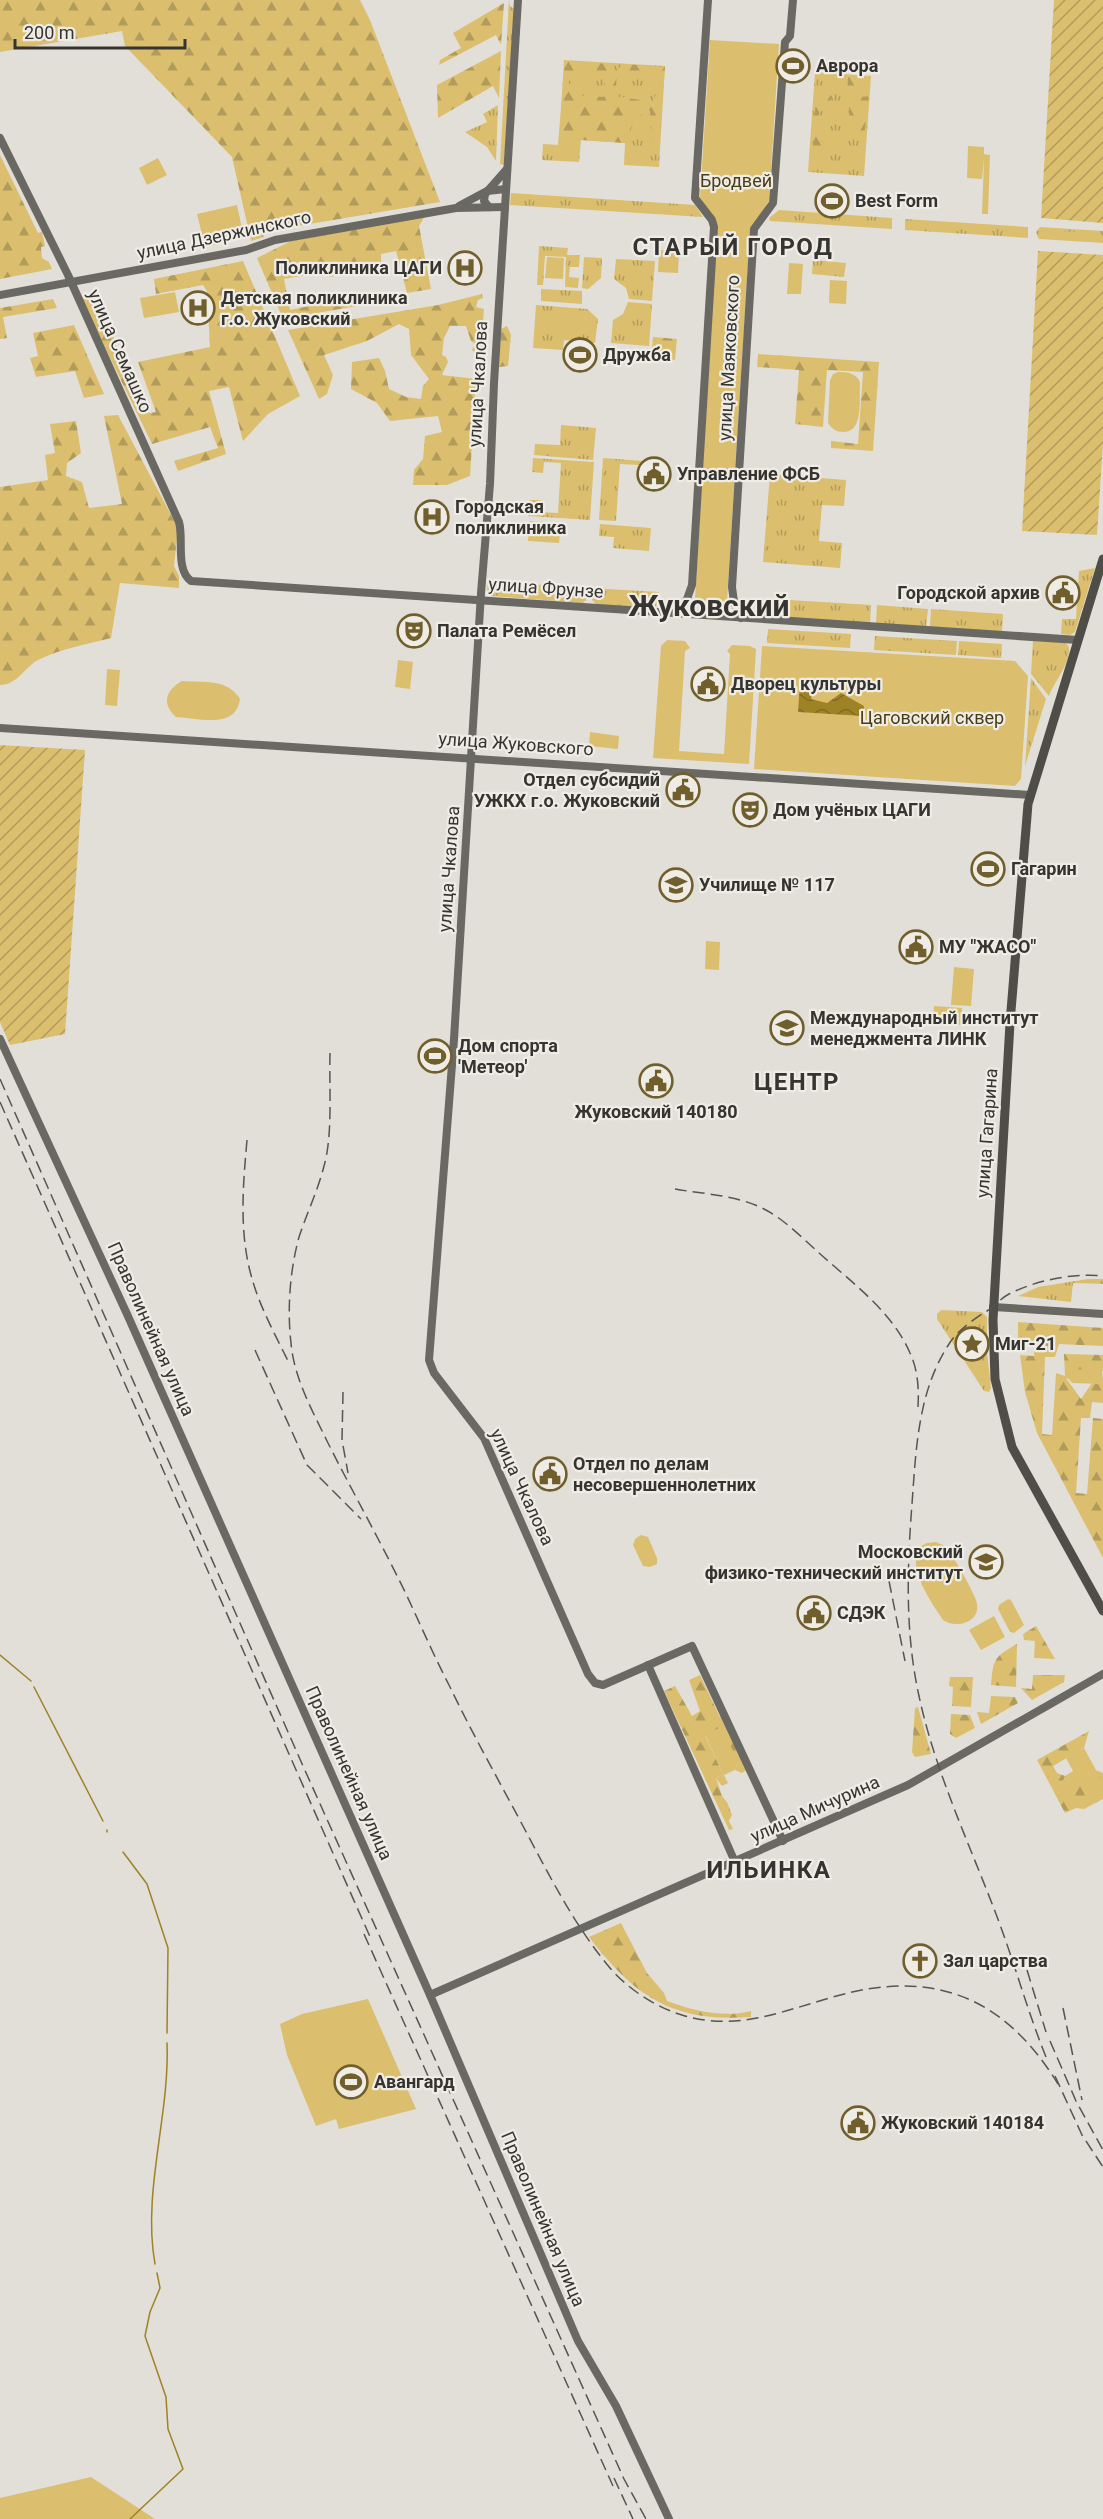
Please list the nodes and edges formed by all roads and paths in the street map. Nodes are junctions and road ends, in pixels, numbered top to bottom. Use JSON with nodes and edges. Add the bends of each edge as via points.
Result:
{"nodes":[{"id":1,"x":518,"y":0,"type":"edge"},
{"id":2,"x":708,"y":0,"type":"edge"},
{"id":3,"x":793,"y":0,"type":"edge"},
{"id":4,"x":0,"y":138,"type":"edge"},
{"id":5,"x":507,"y":169,"type":"junction"},
{"id":6,"x":506,"y":189,"type":"junction"},
{"id":7,"x":488,"y":191,"type":"junction"},
{"id":8,"x":489,"y":207,"type":"junction"},
{"id":9,"x":505,"y":207,"type":"junction"},
{"id":10,"x":456,"y":208,"type":"junction"},
{"id":11,"x":72,"y":283,"type":"junction"},
{"id":12,"x":0,"y":295,"type":"edge"},
{"id":13,"x":1103,"y":559,"type":"edge"},
{"id":14,"x":190,"y":581,"type":"joint"},
{"id":15,"x":481,"y":600,"type":"junction"},
{"id":16,"x":678,"y":614,"type":"junction"},
{"id":17,"x":741,"y":618,"type":"junction"},
{"id":18,"x":1078,"y":640,"type":"junction"},
{"id":19,"x":0,"y":728,"type":"edge"},
{"id":20,"x":472,"y":758,"type":"junction"},
{"id":21,"x":1030,"y":795,"type":"junction"},
{"id":22,"x":0,"y":1039,"type":"edge"},
{"id":23,"x":993,"y":1307,"type":"junction"},
{"id":24,"x":1103,"y":1314,"type":"edge"},
{"id":25,"x":1103,"y":1611,"type":"edge"},
{"id":26,"x":648,"y":1665,"type":"junction"},
{"id":27,"x":1103,"y":1674,"type":"edge"},
{"id":28,"x":783,"y":1841,"type":"junction"},
{"id":29,"x":735,"y":1862,"type":"junction"},
{"id":30,"x":430,"y":1995,"type":"junction"},
{"id":31,"x":669,"y":2519,"type":"edge"}],
"edges":[{"from":1,"to":5,"type":"main road","name":"улица Чкалова"},
{"from":2,"to":16,"type":"main road","name":"улица Маяковского","via":[[694,198],[714,227],[692,585]]},
{"from":3,"to":17,"type":"main road","name":"улица Маяковского","via":[[790,36],[785,42],[773,203],[753,230],[732,587]]},
{"from":4,"to":11,"type":"main road","name":"улица Семашко"},
{"from":5,"to":6,"type":"main road","name":"улица Чкалова"},
{"from":5,"to":7,"type":"main road","name":"улица Дзержинского"},
{"from":6,"to":7,"type":"main road","name":"улица Дзержинского"},
{"from":6,"to":9,"type":"main road","name":"улица Чкалова"},
{"from":7,"to":8,"type":"main road","via":[[484,201]]},
{"from":7,"to":10,"type":"main road","name":"улица Дзержинского"},
{"from":8,"to":9,"type":"main road","name":"улица Дзержинского"},
{"from":8,"to":10,"type":"main road","name":"улица Дзержинского"},
{"from":9,"to":15,"type":"main road","name":"улица Чкалова"},
{"from":10,"to":11,"type":"main road","name":"улица Дзержинского","via":[[275,240],[246,250]]},
{"from":11,"to":12,"type":"main road","name":"улица Дзержинского"},
{"from":11,"to":14,"type":"main road","name":"улица Семашко","via":[[179,522],[183,572]]},
{"from":13,"to":18,"type":"main road","name":"улица Гагарина"},
{"from":14,"to":15,"type":"main road","name":"улица Фрунзе"},
{"from":15,"to":16,"type":"main road","name":"улица Фрунзе"},
{"from":15,"to":20,"type":"main road","name":"улица Чкалова"},
{"from":16,"to":17,"type":"main road","name":"улица Фрунзе"},
{"from":17,"to":18,"type":"main road","name":"улица Фрунзе"},
{"from":18,"to":21,"type":"main road","name":"улица Гагарина"},
{"from":19,"to":20,"type":"main road","name":"улица Жуковского"},
{"from":20,"to":21,"type":"main road","name":"улица Жуковского"},
{"from":20,"to":26,"type":"main road","name":"улица Чкалова","via":[[429,1360],[484,1438],[588,1674],[595,1683],[603,1685]]},
{"from":21,"to":23,"type":"main road","name":"улица Гагарина","via":[[1017,930]]},
{"from":22,"to":30,"type":"main road","name":"Праволинейная улица","via":[[127,1314]]},
{"from":23,"to":24,"type":"main road"},
{"from":23,"to":25,"type":"main road","name":"улица Гагарина","via":[[995,1379],[1012,1447]]},
{"from":26,"to":28,"type":"main road","via":[[692,1646]]},
{"from":26,"to":29,"type":"main road"},
{"from":27,"to":28,"type":"main road","name":"улица Мичурина","via":[[908,1785]]},
{"from":28,"to":29,"type":"main road","name":"улица Мичурина"},
{"from":29,"to":30,"type":"main road","name":"улица Мичурина"},
{"from":30,"to":31,"type":"main road","name":"Праволинейная улица","via":[[578,2341],[616,2406]]}]}
